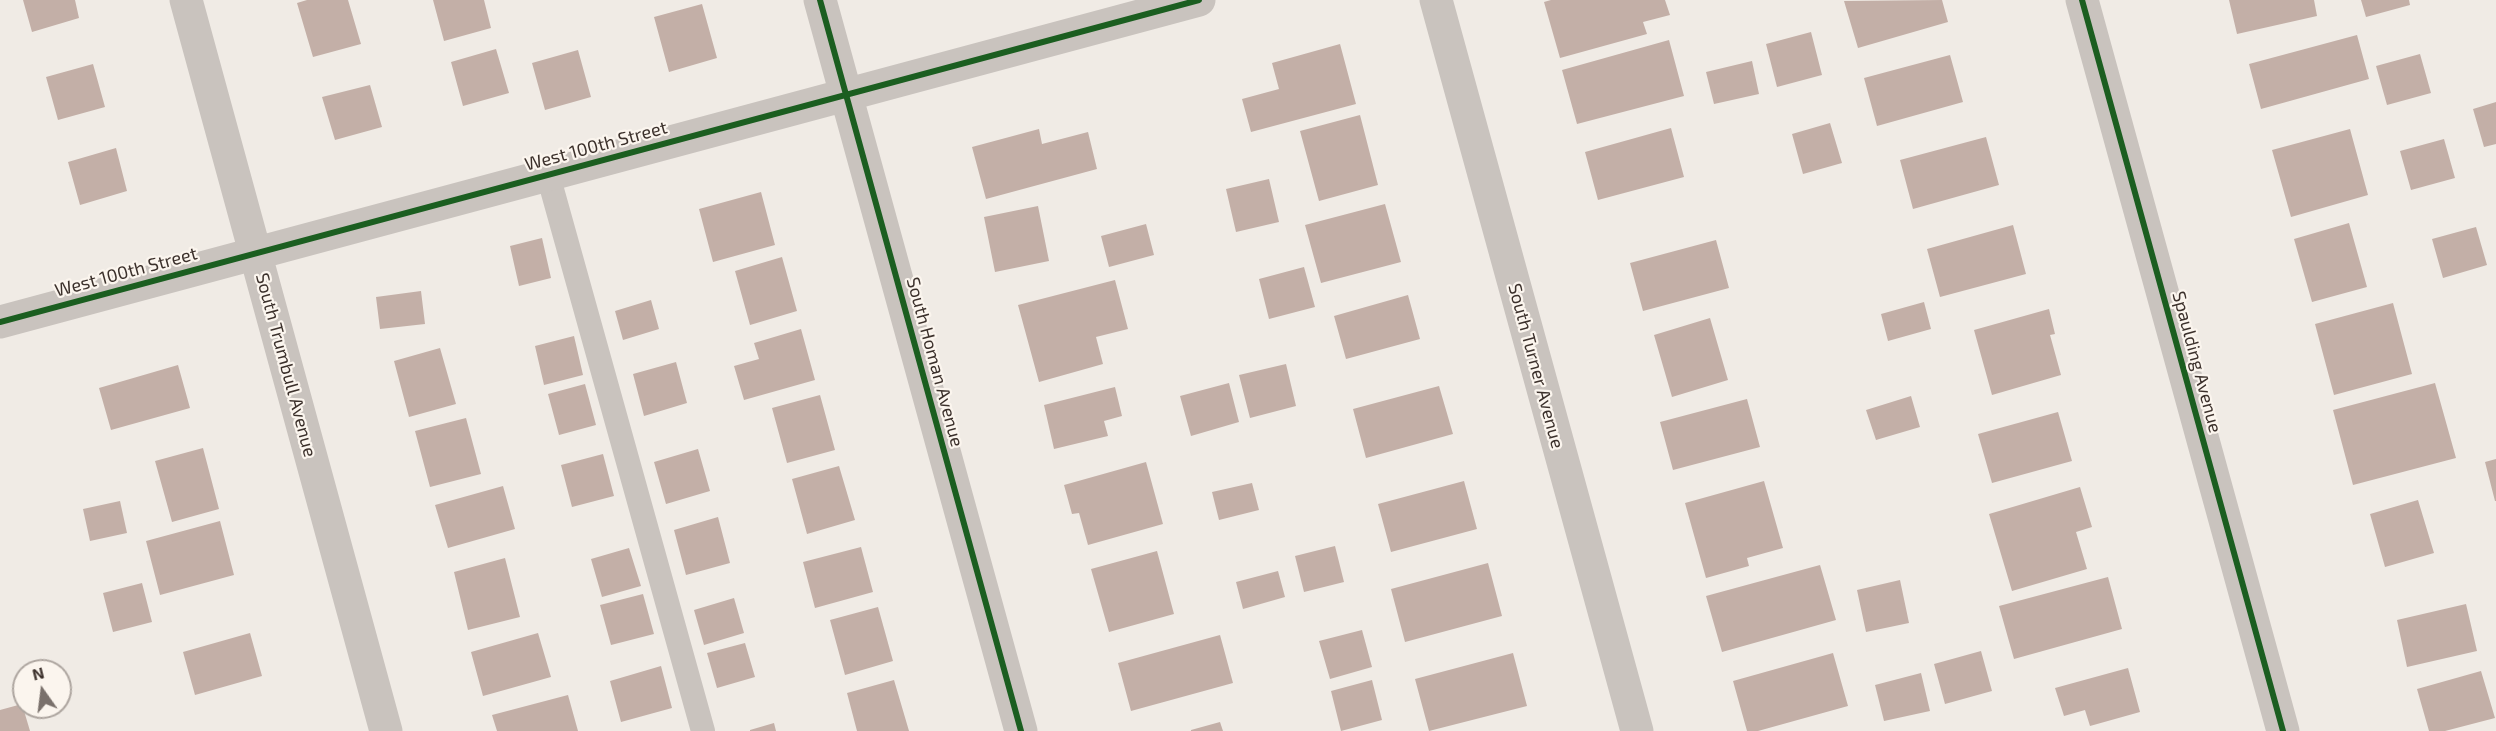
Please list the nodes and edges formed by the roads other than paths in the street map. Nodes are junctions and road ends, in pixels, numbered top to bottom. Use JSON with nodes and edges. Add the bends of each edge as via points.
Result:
{"nodes":[{"id":1,"x":186,"y":0,"type":"edge"},
{"id":2,"x":820,"y":0,"type":"edge"},
{"id":3,"x":1199,"y":0,"type":"edge"},
{"id":4,"x":1436,"y":0,"type":"edge"},
{"id":5,"x":2082,"y":0,"type":"edge"},
{"id":6,"x":846,"y":95,"type":"junction"},
{"id":7,"x":548,"y":175,"type":"junction"},
{"id":8,"x":256,"y":253,"type":"junction"},
{"id":9,"x":0,"y":322,"type":"edge"},
{"id":10,"x":386,"y":731,"type":"edge"},
{"id":11,"x":703,"y":731,"type":"edge"},
{"id":12,"x":1021,"y":731,"type":"edge"},
{"id":13,"x":1636,"y":731,"type":"edge"},
{"id":14,"x":2283,"y":731,"type":"edge"}],
"edges":[{"from":1,"to":8,"type":"street","name":"South Trumbull Avenue"},
{"from":2,"to":6,"type":"street","name":"South Homan Avenue"},
{"from":3,"to":6,"type":"street","name":"West 100th Street"},
{"from":4,"to":13,"type":"street","name":"South Turner Avenue"},
{"from":5,"to":14,"type":"street","name":"Spaulding Avenue"},
{"from":6,"to":7,"type":"street","name":"West 100th Street"},
{"from":6,"to":12,"type":"street","name":"South Homan Avenue"},
{"from":7,"to":8,"type":"street","name":"West 100th Street"},
{"from":7,"to":11,"type":"lane"},
{"from":8,"to":9,"type":"street","name":"West 100th Street"},
{"from":8,"to":10,"type":"street","name":"South Trumbull Avenue"}]}
